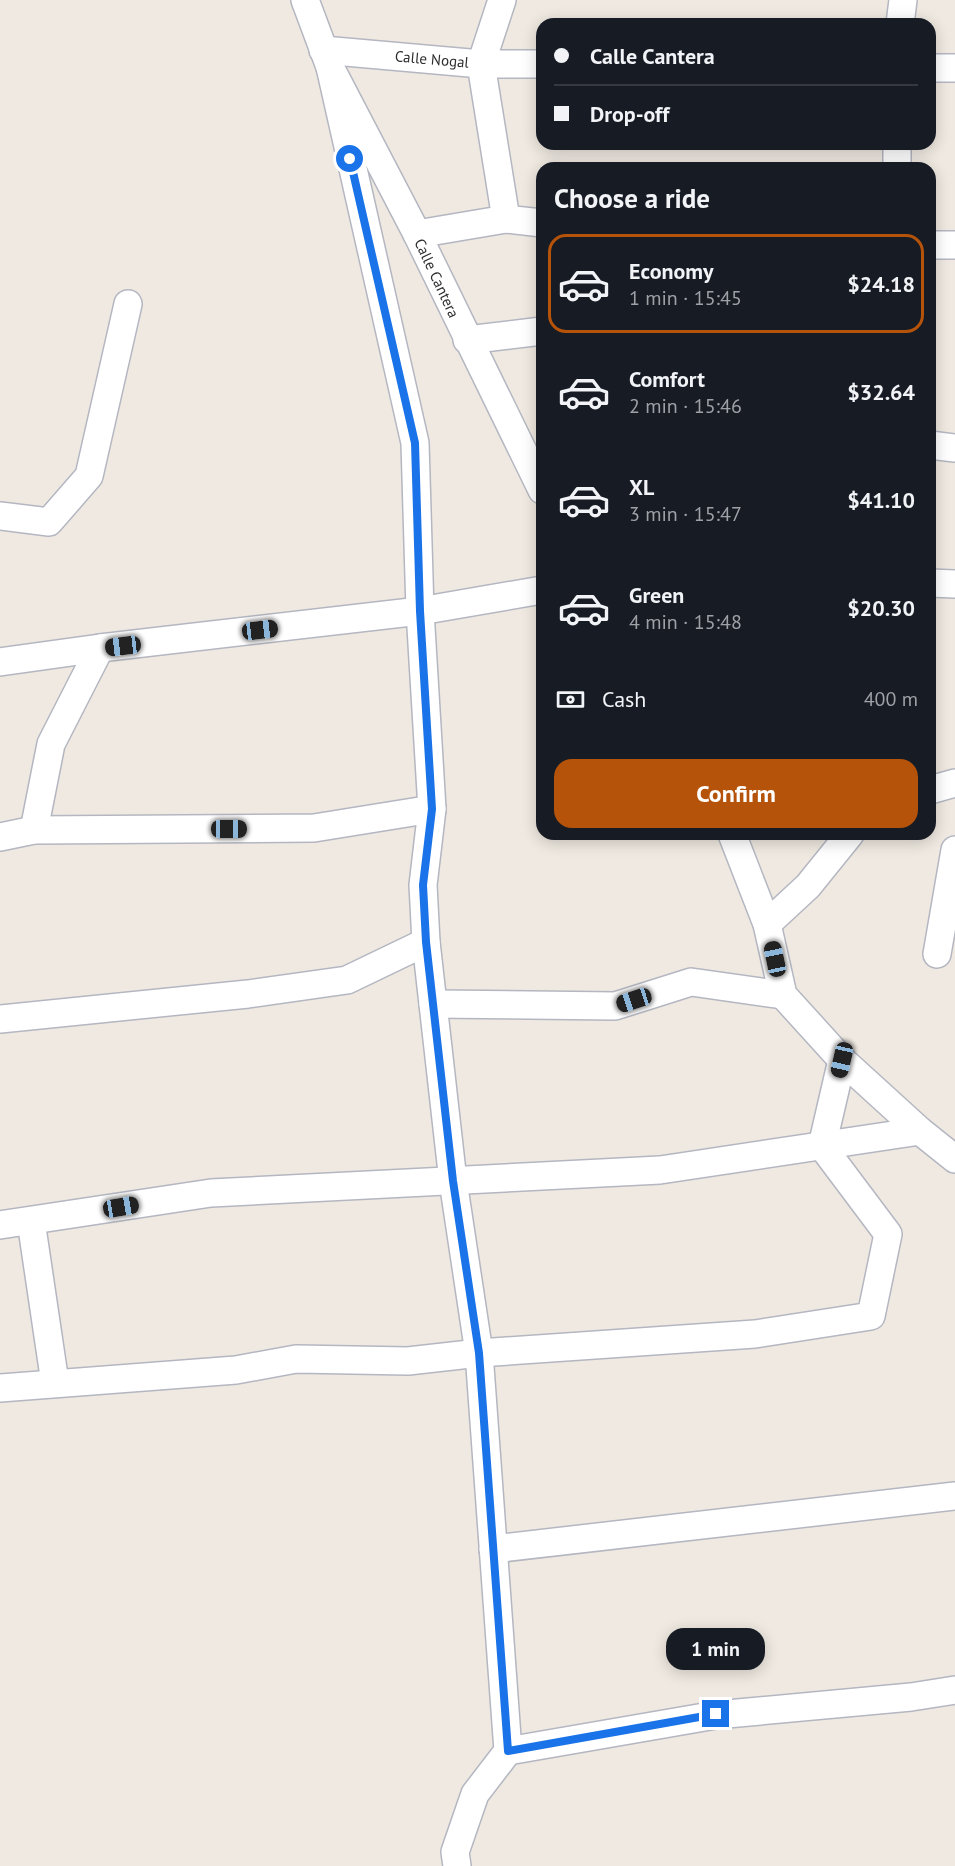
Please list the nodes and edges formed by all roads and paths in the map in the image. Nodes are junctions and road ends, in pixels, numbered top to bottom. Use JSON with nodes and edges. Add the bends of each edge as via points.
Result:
{"nodes":[{"id":1,"x":305,"y":0,"type":"edge"},
{"id":2,"x":502,"y":0,"type":"edge"},
{"id":3,"x":903,"y":0,"type":"edge"},
{"id":4,"x":901,"y":18,"type":"edge"},
{"id":5,"x":326,"y":58,"type":"junction"},
{"id":6,"x":481,"y":64,"type":"junction"},
{"id":7,"x":536,"y":64,"type":"edge"},
{"id":8,"x":936,"y":68,"type":"edge"},
{"id":9,"x":955,"y":68,"type":"edge"},
{"id":10,"x":506,"y":219,"type":"junction"},
{"id":11,"x":536,"y":222,"type":"edge"},
{"id":12,"x":417,"y":234,"type":"junction"},
{"id":13,"x":936,"y":245,"type":"edge"},
{"id":14,"x":955,"y":245,"type":"edge"},
{"id":15,"x":128,"y":304,"type":"dead end"},
{"id":16,"x":536,"y":332,"type":"edge"},
{"id":17,"x":467,"y":340,"type":"junction"},
{"id":18,"x":936,"y":446,"type":"edge"},
{"id":19,"x":955,"y":448,"type":"edge"},
{"id":20,"x":536,"y":478,"type":"edge"},
{"id":21,"x":0,"y":516,"type":"edge"},
{"id":22,"x":936,"y":583,"type":"edge"},
{"id":23,"x":955,"y":584,"type":"edge"},
{"id":24,"x":536,"y":591,"type":"edge"},
{"id":25,"x":420,"y":611,"type":"junction"},
{"id":26,"x":100,"y":648,"type":"junction"},
{"id":27,"x":0,"y":662,"type":"edge"},
{"id":28,"x":955,"y":783,"type":"edge"},
{"id":29,"x":936,"y":788,"type":"edge"},
{"id":30,"x":432,"y":809,"type":"junction"},
{"id":31,"x":34,"y":831,"type":"junction"},
{"id":32,"x":0,"y":837,"type":"edge"},
{"id":33,"x":734,"y":840,"type":"edge"},
{"id":34,"x":845,"y":840,"type":"edge"},
{"id":35,"x":955,"y":850,"type":"edge"},
{"id":36,"x":767,"y":924,"type":"junction"},
{"id":37,"x":426,"y":942,"type":"junction"},
{"id":38,"x":937,"y":954,"type":"dead end"},
{"id":39,"x":783,"y":995,"type":"junction"},
{"id":40,"x":433,"y":1004,"type":"junction"},
{"id":41,"x":0,"y":1019,"type":"edge"},
{"id":42,"x":842,"y":1060,"type":"junction"},
{"id":43,"x":920,"y":1131,"type":"junction"},
{"id":44,"x":822,"y":1146,"type":"junction"},
{"id":45,"x":955,"y":1159,"type":"edge"},
{"id":46,"x":453,"y":1181,"type":"junction"},
{"id":47,"x":31,"y":1221,"type":"junction"},
{"id":48,"x":0,"y":1225,"type":"edge"},
{"id":49,"x":479,"y":1353,"type":"junction"},
{"id":50,"x":55,"y":1383,"type":"junction"},
{"id":51,"x":0,"y":1388,"type":"edge"},
{"id":52,"x":955,"y":1496,"type":"edge"},
{"id":53,"x":493,"y":1549,"type":"junction"},
{"id":54,"x":955,"y":1690,"type":"edge"},
{"id":55,"x":508,"y":1751,"type":"junction"},
{"id":56,"x":457,"y":1866,"type":"edge"}],
"edges":[{"from":1,"to":5,"type":"street","name":"Calle Cantera"},
{"from":2,"to":6,"type":"street"},
{"from":3,"to":4,"type":"street"},
{"from":5,"to":6,"type":"street","name":"Calle Nogal"},
{"from":5,"to":12,"type":"street","name":"Calle Cantera"},
{"from":5,"to":25,"type":"street","name":"Calle Cantera","via":[[415,443]]},
{"from":6,"to":7,"type":"street","name":"Calle Nogal"},
{"from":6,"to":10,"type":"street"},
{"from":8,"to":9,"type":"street"},
{"from":10,"to":11,"type":"street"},
{"from":10,"to":12,"type":"street"},
{"from":12,"to":17,"type":"street","name":"Calle Cantera"},
{"from":13,"to":14,"type":"street"},
{"from":15,"to":21,"type":"street","via":[[89,476],[49,522]]},
{"from":16,"to":17,"type":"street"},
{"from":17,"to":20,"type":"street","name":"Calle Cantera"},
{"from":18,"to":19,"type":"street"},
{"from":22,"to":23,"type":"street"},
{"from":24,"to":25,"type":"street"},
{"from":25,"to":26,"type":"street"},
{"from":25,"to":30,"type":"street","name":"Calle Cantera"},
{"from":26,"to":27,"type":"street"},
{"from":26,"to":31,"type":"street","via":[[51,744]]},
{"from":28,"to":29,"type":"street"},
{"from":30,"to":31,"type":"street","via":[[314,828]]},
{"from":30,"to":37,"type":"street","name":"Calle Cantera","via":[[423,885]]},
{"from":31,"to":32,"type":"street"},
{"from":33,"to":36,"type":"street"},
{"from":34,"to":36,"type":"street","via":[[808,885]]},
{"from":35,"to":38,"type":"street"},
{"from":36,"to":39,"type":"street"},
{"from":37,"to":40,"type":"street","name":"Calle Cantera"},
{"from":37,"to":41,"type":"street","via":[[347,980]]},
{"from":39,"to":40,"type":"street","via":[[691,982],[615,1006]]},
{"from":39,"to":42,"type":"street"},
{"from":40,"to":46,"type":"street","name":"Calle Cantera"},
{"from":42,"to":43,"type":"street"},
{"from":42,"to":44,"type":"street"},
{"from":43,"to":44,"type":"street"},
{"from":43,"to":45,"type":"street"},
{"from":44,"to":46,"type":"street","via":[[660,1170]]},
{"from":44,"to":49,"type":"street","via":[[888,1234],[872,1316],[755,1334]]},
{"from":46,"to":47,"type":"street","via":[[211,1193]]},
{"from":46,"to":49,"type":"street","name":"Calle Cantera"},
{"from":47,"to":48,"type":"street"},
{"from":47,"to":50,"type":"street"},
{"from":49,"to":50,"type":"street","via":[[408,1361],[296,1359],[236,1370]]},
{"from":49,"to":53,"type":"street","name":"Calle Cantera"},
{"from":50,"to":51,"type":"street"},
{"from":52,"to":53,"type":"street"},
{"from":53,"to":55,"type":"street","name":"Calle Cantera"},
{"from":54,"to":55,"type":"street","via":[[716,1714]]},
{"from":55,"to":56,"type":"street","via":[[475,1794],[455,1852]]}]}
